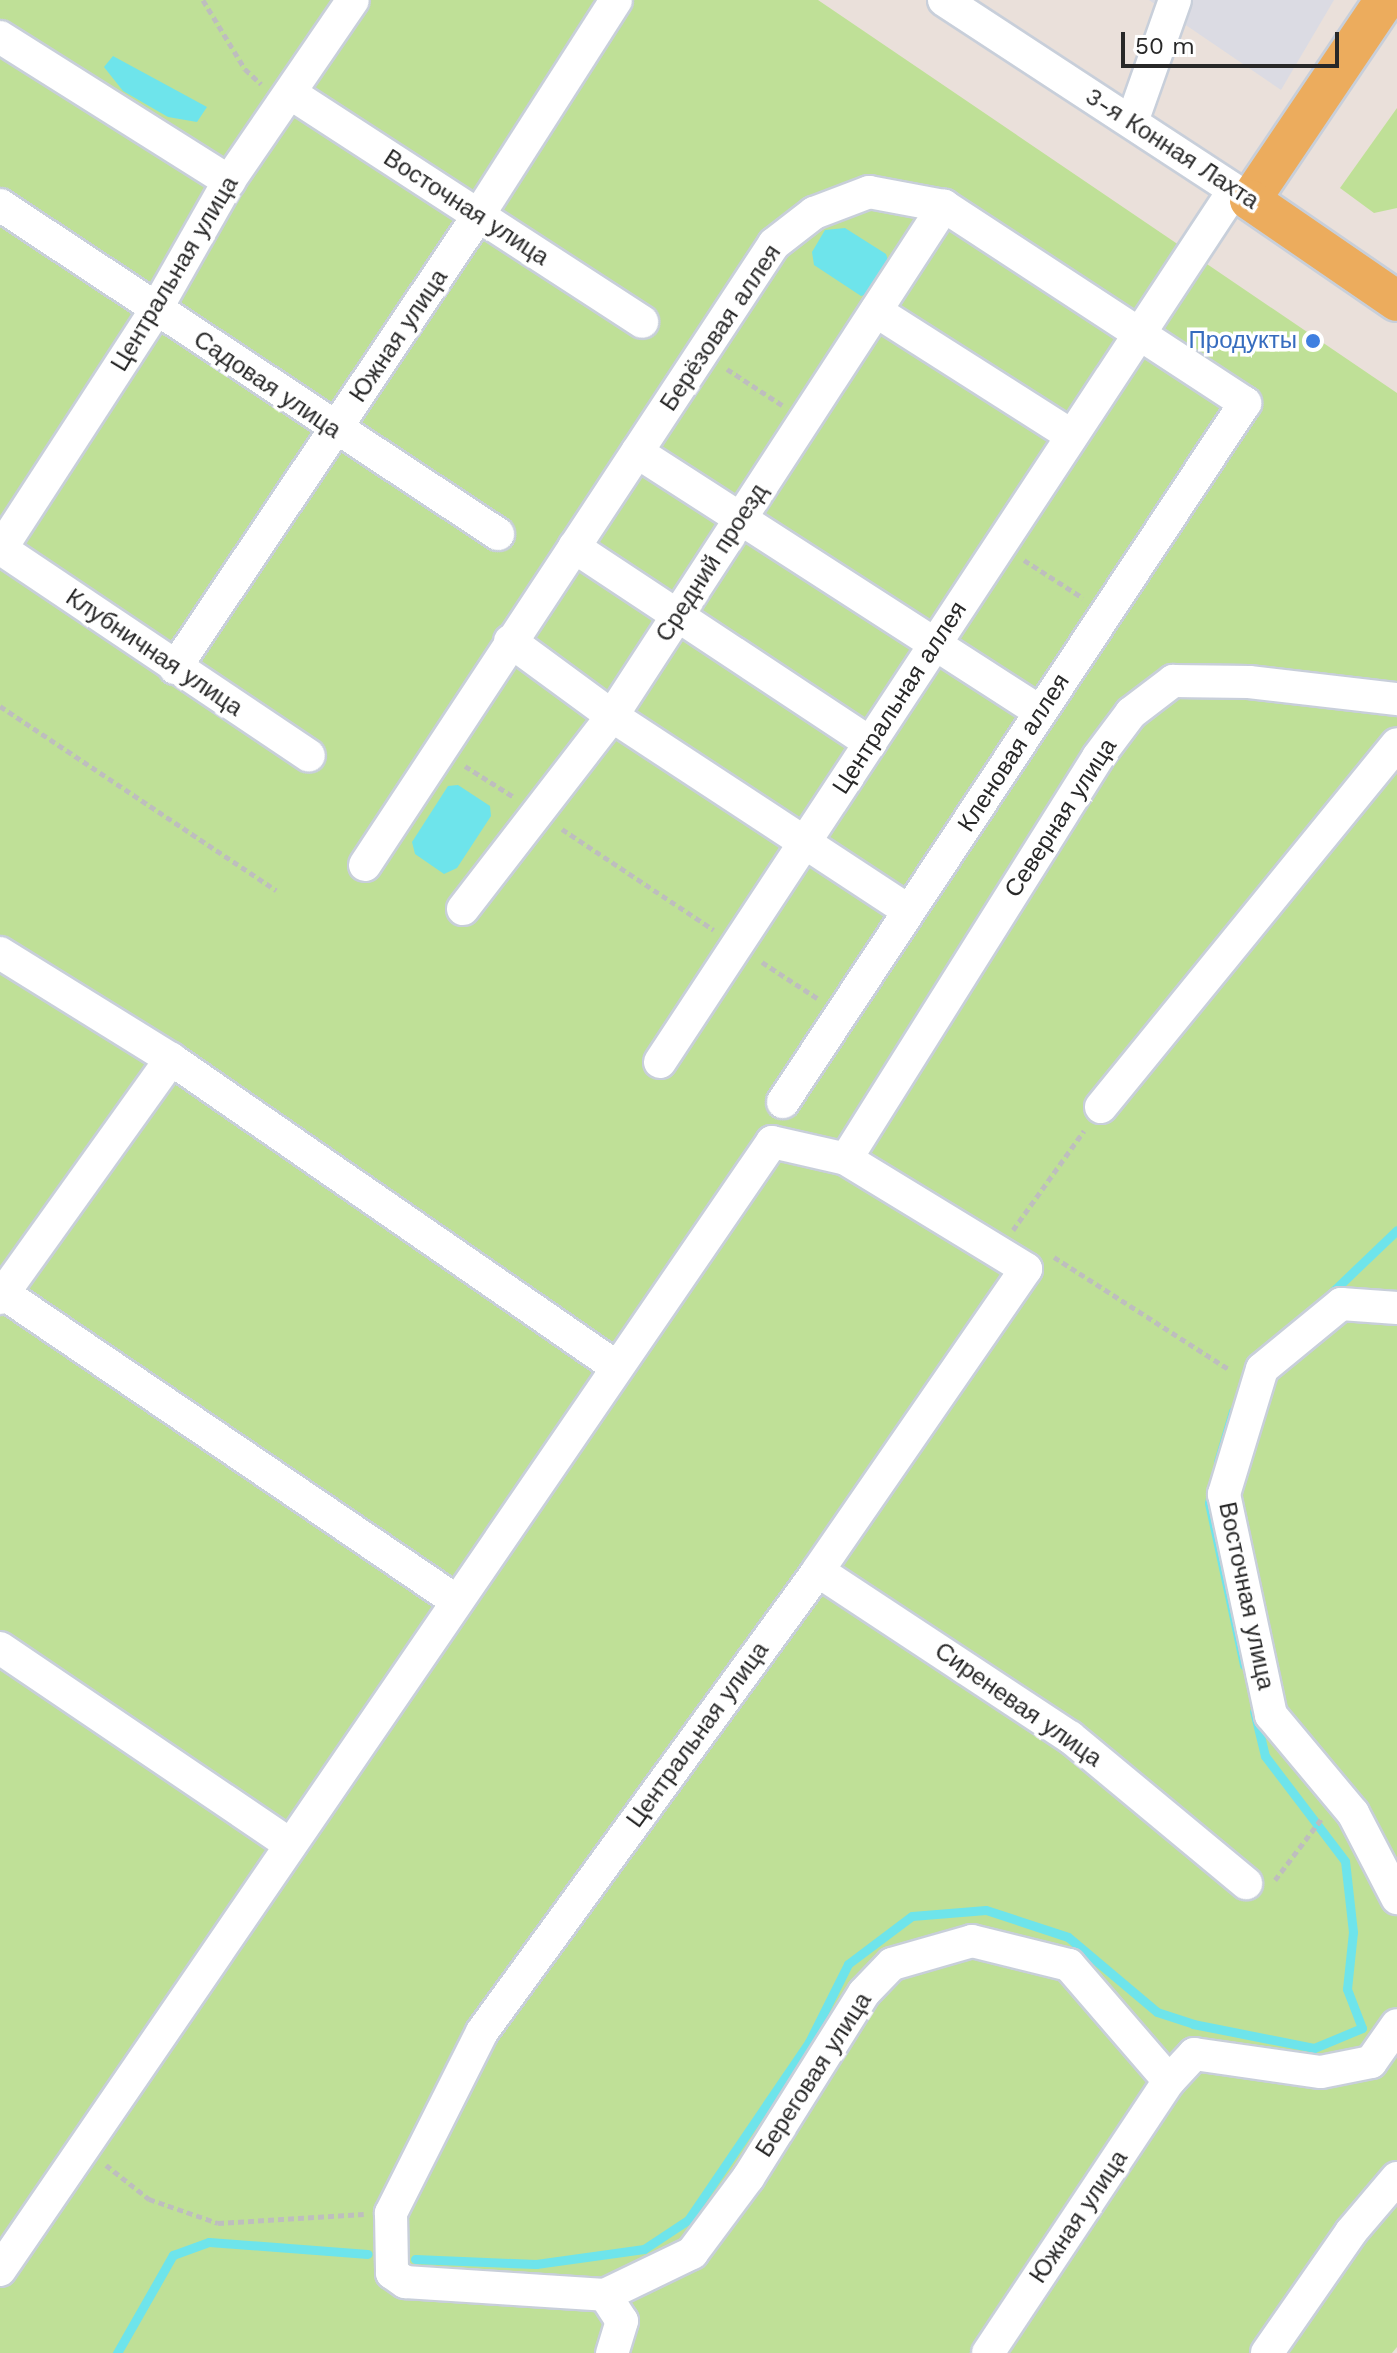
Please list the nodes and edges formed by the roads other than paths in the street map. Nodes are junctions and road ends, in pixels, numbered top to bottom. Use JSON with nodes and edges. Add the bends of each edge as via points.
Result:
{"nodes":[{"id":1,"x":353,"y":0,"type":"edge"},
{"id":2,"x":616,"y":0,"type":"edge"},
{"id":3,"x":944,"y":0,"type":"edge"},
{"id":4,"x":1175,"y":0,"type":"edge"},
{"id":5,"x":1385,"y":0,"type":"edge"},
{"id":6,"x":0,"y":37,"type":"edge"},
{"id":7,"x":287,"y":98,"type":"junction"},
{"id":8,"x":1132,"y":122,"type":"junction"},
{"id":9,"x":229,"y":181,"type":"junction"},
{"id":10,"x":1242,"y":195,"type":"junction"},
{"id":11,"x":0,"y":205,"type":"edge"},
{"id":12,"x":944,"y":206,"type":"junction"},
{"id":13,"x":478,"y":216,"type":"junction"},
{"id":14,"x":1397,"y":301,"type":"edge"},
{"id":15,"x":155,"y":311,"type":"junction"},
{"id":16,"x":876,"y":311,"type":"junction"},
{"id":17,"x":642,"y":322,"type":"dead end"},
{"id":18,"x":1139,"y":334,"type":"junction"},
{"id":19,"x":1245,"y":403,"type":"joint"},
{"id":20,"x":336,"y":431,"type":"junction"},
{"id":21,"x":1072,"y":436,"type":"junction"},
{"id":22,"x":637,"y":452,"type":"junction"},
{"id":23,"x":740,"y":519,"type":"junction"},
{"id":24,"x":498,"y":534,"type":"dead end"},
{"id":25,"x":574,"y":547,"type":"junction"},
{"id":26,"x":0,"y":549,"type":"edge"},
{"id":27,"x":677,"y":616,"type":"junction"},
{"id":28,"x":510,"y":641,"type":"junction"},
{"id":29,"x":935,"y":644,"type":"junction"},
{"id":30,"x":175,"y":668,"type":"junction"},
{"id":31,"x":1397,"y":699,"type":"edge"},
{"id":32,"x":1040,"y":712,"type":"junction"},
{"id":33,"x":612,"y":716,"type":"junction"},
{"id":34,"x":870,"y":743,"type":"junction"},
{"id":35,"x":1397,"y":744,"type":"edge"},
{"id":36,"x":309,"y":756,"type":"dead end"},
{"id":37,"x":805,"y":842,"type":"junction"},
{"id":38,"x":365,"y":865,"type":"dead end"},
{"id":39,"x":463,"y":909,"type":"dead end"},
{"id":40,"x":909,"y":911,"type":"junction"},
{"id":41,"x":0,"y":953,"type":"edge"},
{"id":42,"x":171,"y":1059,"type":"junction"},
{"id":43,"x":660,"y":1062,"type":"dead end"},
{"id":44,"x":783,"y":1102,"type":"dead end"},
{"id":45,"x":1101,"y":1107,"type":"road end"},
{"id":46,"x":846,"y":1159,"type":"junction"},
{"id":47,"x":1,"y":1294,"type":"edge"},
{"id":48,"x":1397,"y":1308,"type":"edge"},
{"id":49,"x":615,"y":1366,"type":"junction"},
{"id":50,"x":818,"y":1571,"type":"junction"},
{"id":51,"x":455,"y":1600,"type":"junction"},
{"id":52,"x":0,"y":1648,"type":"edge"},
{"id":53,"x":289,"y":1844,"type":"junction"},
{"id":54,"x":1246,"y":1883,"type":"road end"},
{"id":55,"x":1397,"y":1898,"type":"edge"},
{"id":56,"x":1397,"y":2025,"type":"edge"},
{"id":57,"x":1169,"y":2081,"type":"junction"},
{"id":58,"x":1397,"y":2178,"type":"edge"},
{"id":59,"x":391,"y":2213,"type":"joint"},
{"id":60,"x":0,"y":2270,"type":"edge"},
{"id":61,"x":605,"y":2295,"type":"junction"},
{"id":62,"x":612,"y":2353,"type":"edge"},
{"id":63,"x":988,"y":2353,"type":"edge"},
{"id":64,"x":1267,"y":2353,"type":"edge"}],
"edges":[{"from":1,"to":7,"type":"street","name":"Центральная улица"},
{"from":2,"to":13,"type":"street","name":"Южная улица"},
{"from":3,"to":8,"type":"street","name":"3-я Конная Лахта"},
{"from":4,"to":8,"type":"street"},
{"from":5,"to":10,"type":"main road"},
{"from":6,"to":9,"type":"street"},
{"from":7,"to":9,"type":"street","name":"Центральная улица"},
{"from":7,"to":13,"type":"street","name":"Восточная улица"},
{"from":8,"to":10,"type":"street","name":"3-я Конная Лахта"},
{"from":9,"to":15,"type":"street","name":"Центральная улица"},
{"from":10,"to":14,"type":"main road","name":"3-я Конная Лахта"},
{"from":10,"to":18,"type":"street","name":"Центральная аллея"},
{"from":11,"to":15,"type":"street","name":"Садовая улица"},
{"from":12,"to":16,"type":"street","name":"Средний проезд"},
{"from":12,"to":18,"type":"street","name":"Берёзовая аллея"},
{"from":12,"to":22,"type":"street","name":"Берёзовая аллея","via":[[869,192],[814,213],[774,244]]},
{"from":13,"to":17,"type":"street","name":"Восточная улица"},
{"from":13,"to":20,"type":"street","name":"Южная улица"},
{"from":15,"to":20,"type":"street","name":"Садовая улица"},
{"from":15,"to":26,"type":"street","name":"Центральная улица"},
{"from":16,"to":21,"type":"street"},
{"from":16,"to":23,"type":"street","name":"Средний проезд"},
{"from":18,"to":19,"type":"street","name":"Берёзовая аллея"},
{"from":18,"to":21,"type":"street","name":"Центральная аллея"},
{"from":19,"to":32,"type":"street","name":"Кленовая аллея"},
{"from":20,"to":24,"type":"street","name":"Садовая улица"},
{"from":20,"to":30,"type":"street","name":"Южная улица"},
{"from":21,"to":29,"type":"street","name":"Центральная аллея"},
{"from":22,"to":23,"type":"street"},
{"from":22,"to":25,"type":"street","name":"Берёзовая аллея"},
{"from":23,"to":27,"type":"street","name":"Средний проезд"},
{"from":23,"to":29,"type":"street"},
{"from":25,"to":27,"type":"street"},
{"from":25,"to":28,"type":"street","name":"Берёзовая аллея"},
{"from":26,"to":30,"type":"street","name":"Клубничная улица"},
{"from":27,"to":33,"type":"street","name":"Средний проезд"},
{"from":27,"to":34,"type":"street"},
{"from":28,"to":33,"type":"street"},
{"from":28,"to":38,"type":"street","name":"Берёзовая аллея"},
{"from":29,"to":32,"type":"street"},
{"from":29,"to":34,"type":"street","name":"Центральная аллея"},
{"from":30,"to":36,"type":"street","name":"Клубничная улица"},
{"from":31,"to":46,"type":"street","name":"Северная улица","via":[[1249,682],[1173,681],[1131,713],[1098,757]]},
{"from":32,"to":40,"type":"street","name":"Кленовая аллея"},
{"from":33,"to":37,"type":"street"},
{"from":33,"to":39,"type":"street","name":"Средний проезд"},
{"from":34,"to":37,"type":"street","name":"Центральная аллея"},
{"from":35,"to":45,"type":"street"},
{"from":37,"to":40,"type":"street"},
{"from":37,"to":43,"type":"street","name":"Центральная аллея"},
{"from":40,"to":44,"type":"street","name":"Кленовая аллея"},
{"from":41,"to":42,"type":"street"},
{"from":42,"to":47,"type":"street"},
{"from":42,"to":49,"type":"street"},
{"from":46,"to":49,"type":"street","via":[[772,1142]]},
{"from":46,"to":50,"type":"street","name":"Центральная улица","via":[[1026,1269]]},
{"from":47,"to":51,"type":"street"},
{"from":48,"to":55,"type":"street","name":"Восточная улица","via":[[1341,1304],[1262,1369],[1224,1494],[1271,1715],[1353,1813]]},
{"from":49,"to":51,"type":"street"},
{"from":50,"to":54,"type":"street","name":"Сиреневая улица","via":[[1070,1737]]},
{"from":50,"to":59,"type":"street","name":"Центральная улица","via":[[482,2032]]},
{"from":51,"to":53,"type":"street"},
{"from":52,"to":53,"type":"street"},
{"from":53,"to":60,"type":"street"},
{"from":56,"to":57,"type":"street","via":[[1371,2062],[1321,2072],[1194,2054]]},
{"from":57,"to":61,"type":"street","name":"Береговая улица","via":[[1069,1965],[972,1941],[892,1964],[864,1993],[748,2178],[692,2253]]},
{"from":57,"to":63,"type":"street","name":"Южная улица"},
{"from":58,"to":64,"type":"street","via":[[1351,2232]]},
{"from":59,"to":61,"type":"street","name":"Береговая улица","via":[[392,2273],[405,2282]]},
{"from":61,"to":62,"type":"street","via":[[622,2321]]}]}
